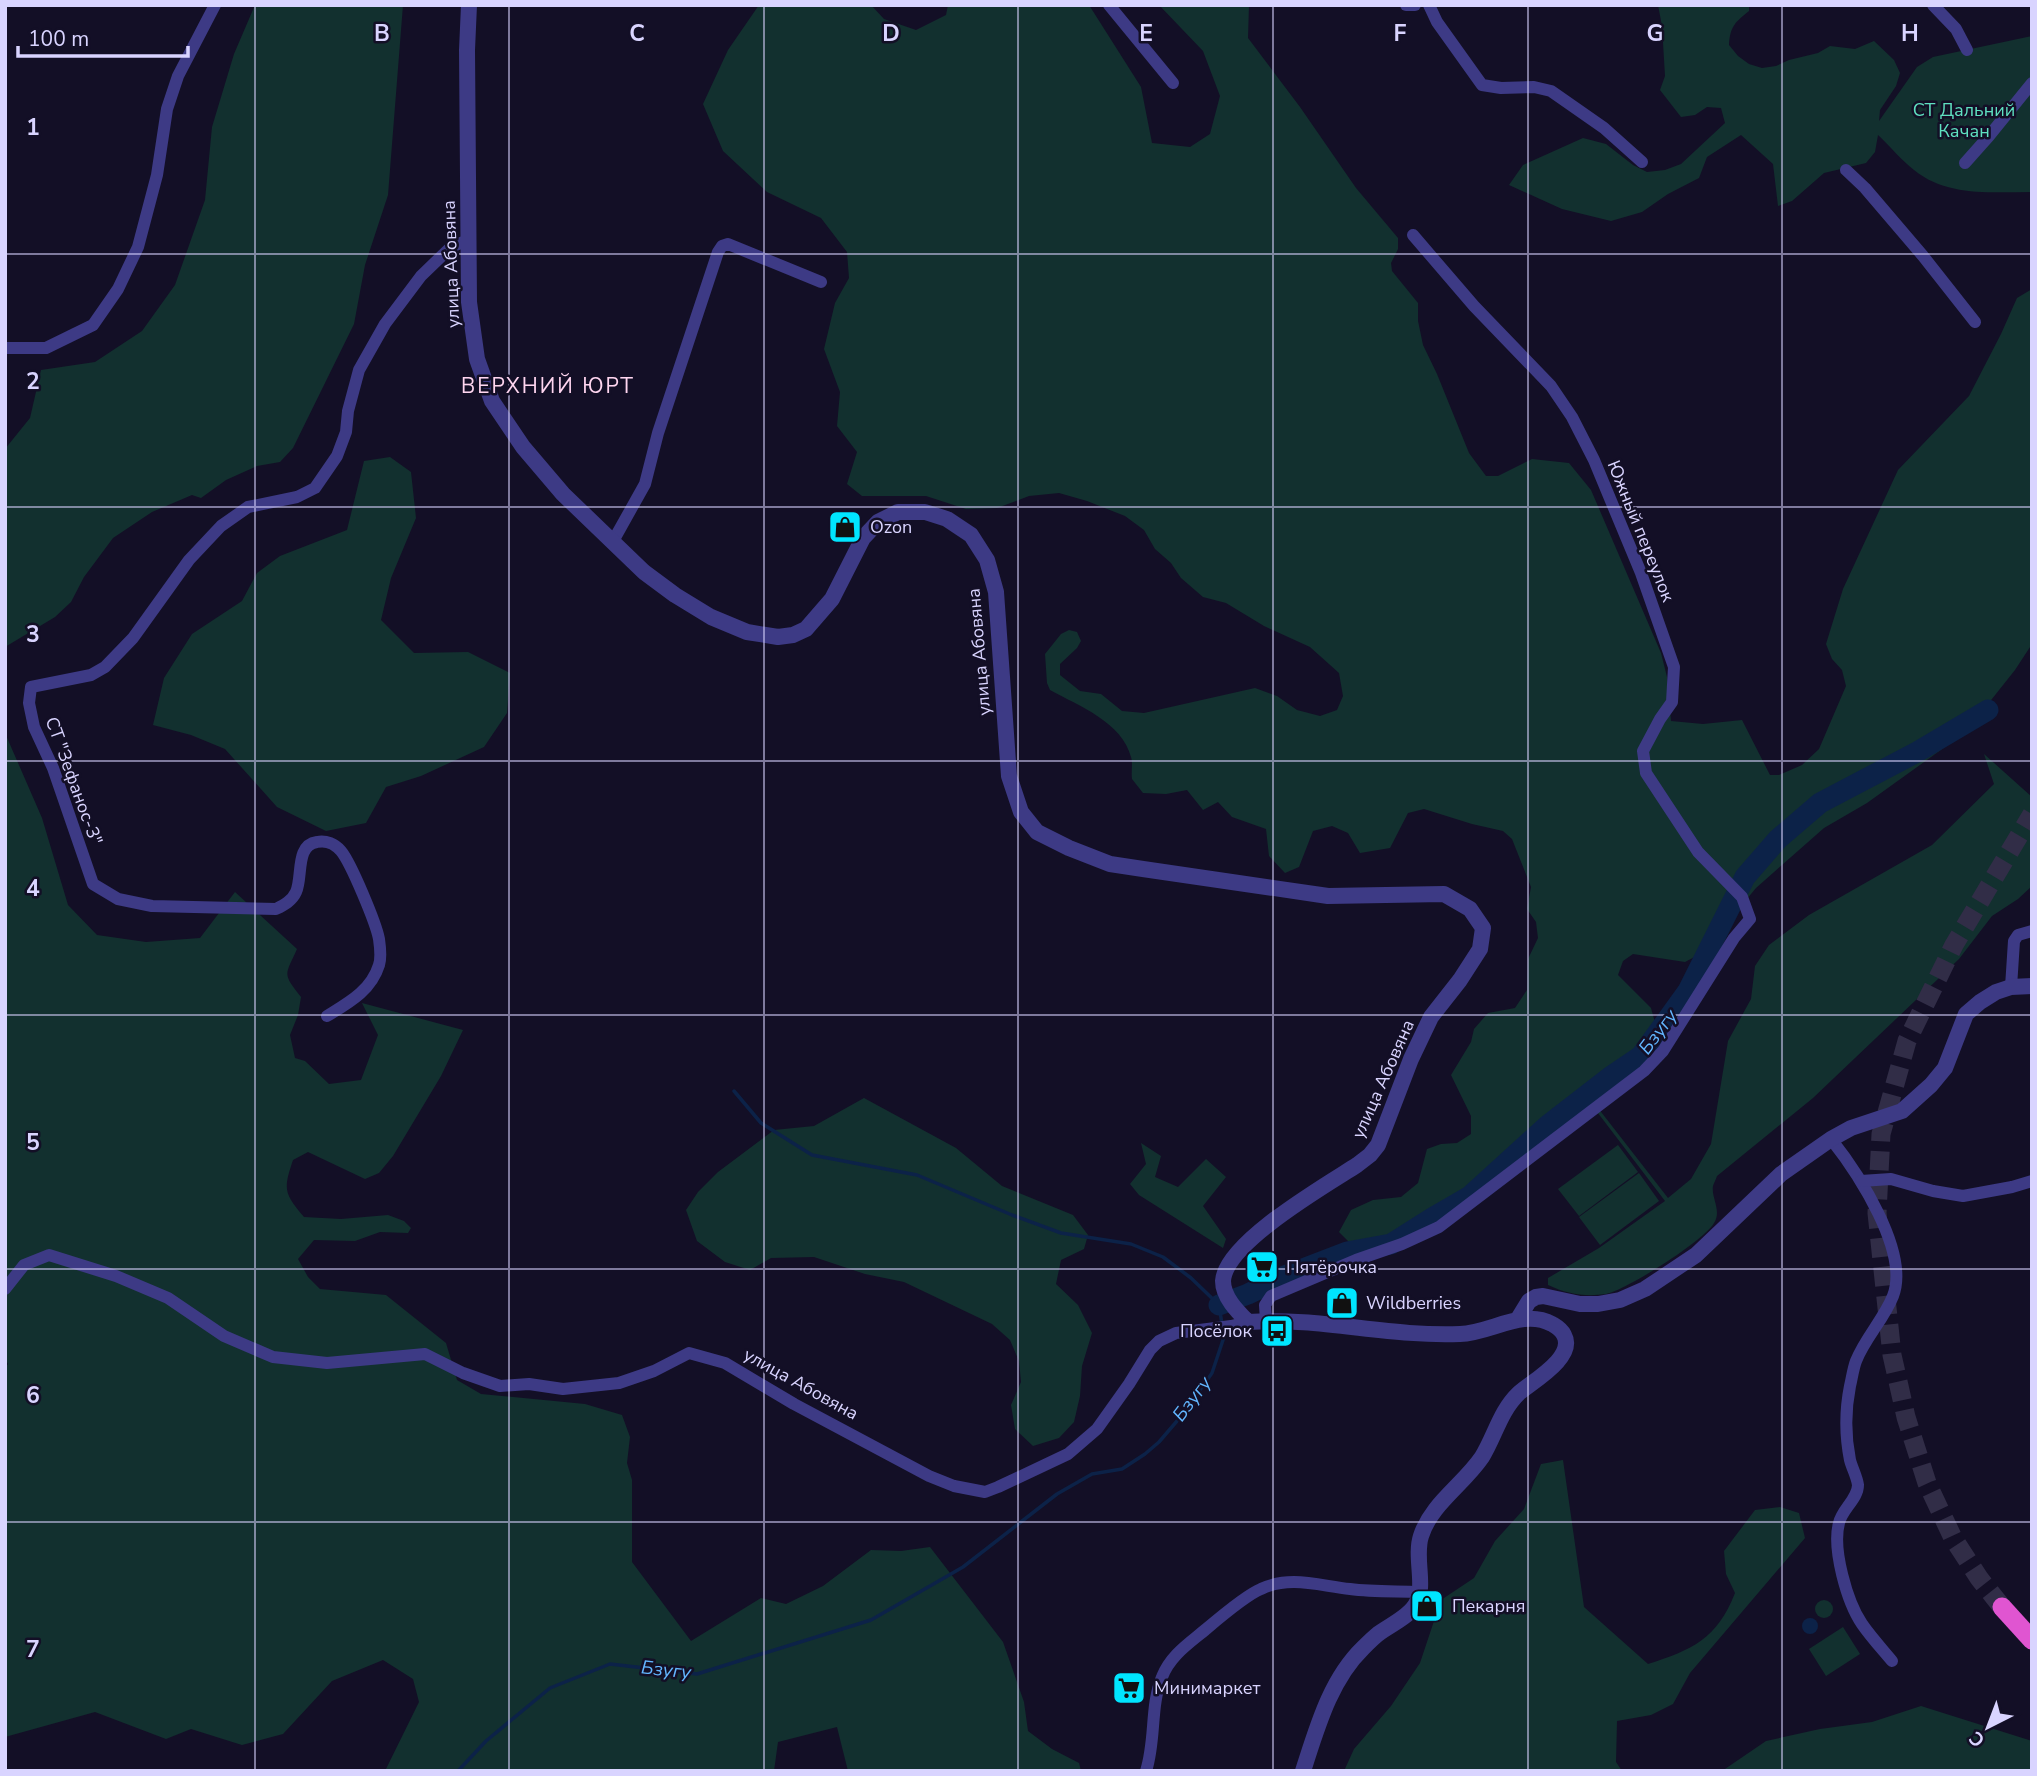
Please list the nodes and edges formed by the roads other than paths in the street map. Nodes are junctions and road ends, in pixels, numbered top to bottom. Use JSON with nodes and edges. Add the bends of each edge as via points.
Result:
{"nodes":[{"id":1,"x":215,"y":5,"type":"edge"},
{"id":2,"x":470,"y":5,"type":"edge"},
{"id":3,"x":1109,"y":5,"type":"edge"},
{"id":4,"x":1406,"y":5,"type":"edge"},
{"id":5,"x":1415,"y":5,"type":"edge"},
{"id":6,"x":1429,"y":5,"type":"edge"},
{"id":7,"x":1933,"y":5,"type":"edge"},
{"id":8,"x":1967,"y":50,"type":"dead end"},
{"id":9,"x":1173,"y":83,"type":"dead end"},
{"id":10,"x":2032,"y":83,"type":"edge"},
{"id":11,"x":1642,"y":162,"type":"dead end"},
{"id":12,"x":1965,"y":163,"type":"dead end"},
{"id":13,"x":1846,"y":170,"type":"dead end"},
{"id":14,"x":1413,"y":235,"type":"dead end"},
{"id":15,"x":468,"y":240,"type":"junction"},
{"id":16,"x":821,"y":282,"type":"dead end"},
{"id":17,"x":1975,"y":322,"type":"dead end"},
{"id":18,"x":5,"y":348,"type":"edge"},
{"id":19,"x":612,"y":543,"type":"junction"},
{"id":20,"x":2032,"y":930,"type":"edge"},
{"id":21,"x":2032,"y":986,"type":"edge"},
{"id":22,"x":2011,"y":987,"type":"junction"},
{"id":23,"x":327,"y":1016,"type":"dead end"},
{"id":24,"x":1831,"y":1139,"type":"junction"},
{"id":25,"x":1861,"y":1181,"type":"junction"},
{"id":26,"x":2032,"y":1181,"type":"edge"},
{"id":27,"x":5,"y":1289,"type":"edge"},
{"id":28,"x":1518,"y":1319,"type":"junction"},
{"id":29,"x":1266,"y":1321,"type":"junction"},
{"id":30,"x":1248,"y":1322,"type":"junction"},
{"id":31,"x":1419,"y":1592,"type":"junction"},
{"id":32,"x":2002,"y":1607,"type":"tunnel mouth"},
{"id":33,"x":2032,"y":1640,"type":"edge"},
{"id":34,"x":1892,"y":1661,"type":"dead end"},
{"id":35,"x":1146,"y":1771,"type":"edge"},
{"id":36,"x":1303,"y":1771,"type":"edge"}],
"edges":[{"from":1,"to":18,"type":"street","via":[[178,76],[138,247],[118,289],[93,325],[46,348]]},
{"from":2,"to":15,"type":"street","name":"улица Абовяна"},
{"from":3,"to":9,"type":"street"},
{"from":4,"to":5,"type":"street"},
{"from":6,"to":11,"type":"street","via":[[1482,85],[1551,91]]},
{"from":7,"to":8,"type":"street","via":[[1956,29]]},
{"from":10,"to":12,"type":"street"},
{"from":13,"to":17,"type":"street"},
{"from":14,"to":29,"type":"street","name":"Южный переулок","via":[[1551,386],[1573,417],[1641,573],[1674,667],[1672,702],[1643,751],[1646,773],[1698,852],[1742,897],[1751,919],[1734,938],[1663,1051],[1644,1071],[1439,1227],[1271,1296],[1265,1305]]},
{"from":15,"to":19,"type":"street","name":"улица Абовяна","via":[[475,347],[492,401],[563,494]]},
{"from":15,"to":23,"type":"street","name":"СТ \"Зефанос-3\"","via":[[451,247],[421,276],[386,324],[359,370],[337,456],[315,488],[248,507],[221,526],[105,667],[91,675],[31,687],[34,727],[93,884],[118,899],[152,906],[276,909],[296,893],[301,861],[311,843],[330,843],[340,850],[379,938],[379,964],[370,985]]},
{"from":16,"to":19,"type":"street","via":[[728,244],[722,246],[645,484]]},
{"from":19,"to":30,"type":"street","name":"улица Абовяна","via":[[675,596],[711,617],[747,632],[778,637],[806,629],[832,599],[863,538],[878,522],[898,512],[925,512],[947,519],[971,536],[987,559],[996,592],[1009,776],[1021,812],[1037,832],[1110,864],[1328,896],[1444,894],[1470,909],[1483,928],[1480,949],[1431,1017],[1378,1145],[1357,1166],[1268,1223],[1228,1268],[1224,1277],[1230,1300]]},
{"from":20,"to":22,"type":"street","via":[[2018,935],[2014,942]]},
{"from":21,"to":22,"type":"street","name":"улица Абовяна"},
{"from":22,"to":24,"type":"street","name":"улица Абовяна","via":[[1966,1014],[1945,1068],[1902,1111]]},
{"from":24,"to":25,"type":"street"},
{"from":24,"to":28,"type":"street","name":"улица Абовяна","via":[[1781,1174],[1696,1255],[1645,1289],[1598,1304],[1536,1297]]},
{"from":25,"to":26,"type":"street","via":[[1891,1179],[1963,1196]]},
{"from":25,"to":34,"type":"street","via":[[1888,1236],[1897,1282],[1857,1360],[1850,1388],[1845,1418],[1858,1485],[1839,1523],[1838,1548],[1848,1595],[1861,1622]]},
{"from":27,"to":30,"type":"street","name":"улица Абовяна","via":[[24,1265],[49,1255],[167,1298],[225,1336],[273,1357],[327,1363],[425,1354],[500,1386],[529,1384],[563,1390],[619,1383],[689,1353],[724,1363],[929,1476],[985,1492],[1068,1454],[1097,1429],[1159,1341],[1176,1333]]},
{"from":28,"to":29,"type":"street","name":"улица Абовяна","via":[[1462,1334],[1398,1334],[1323,1323]]},
{"from":28,"to":31,"type":"street","name":"улица Абовяна","via":[[1544,1320],[1562,1331],[1563,1355],[1518,1395],[1470,1473],[1426,1522],[1419,1539]]},
{"from":29,"to":30,"type":"street","name":"улица Абовяна"},
{"from":31,"to":35,"type":"street","via":[[1285,1581],[1259,1589],[1174,1656],[1157,1693]]},
{"from":31,"to":36,"type":"street","via":[[1411,1611],[1360,1651],[1333,1689]]},
{"from":32,"to":33,"type":"highway"}]}
